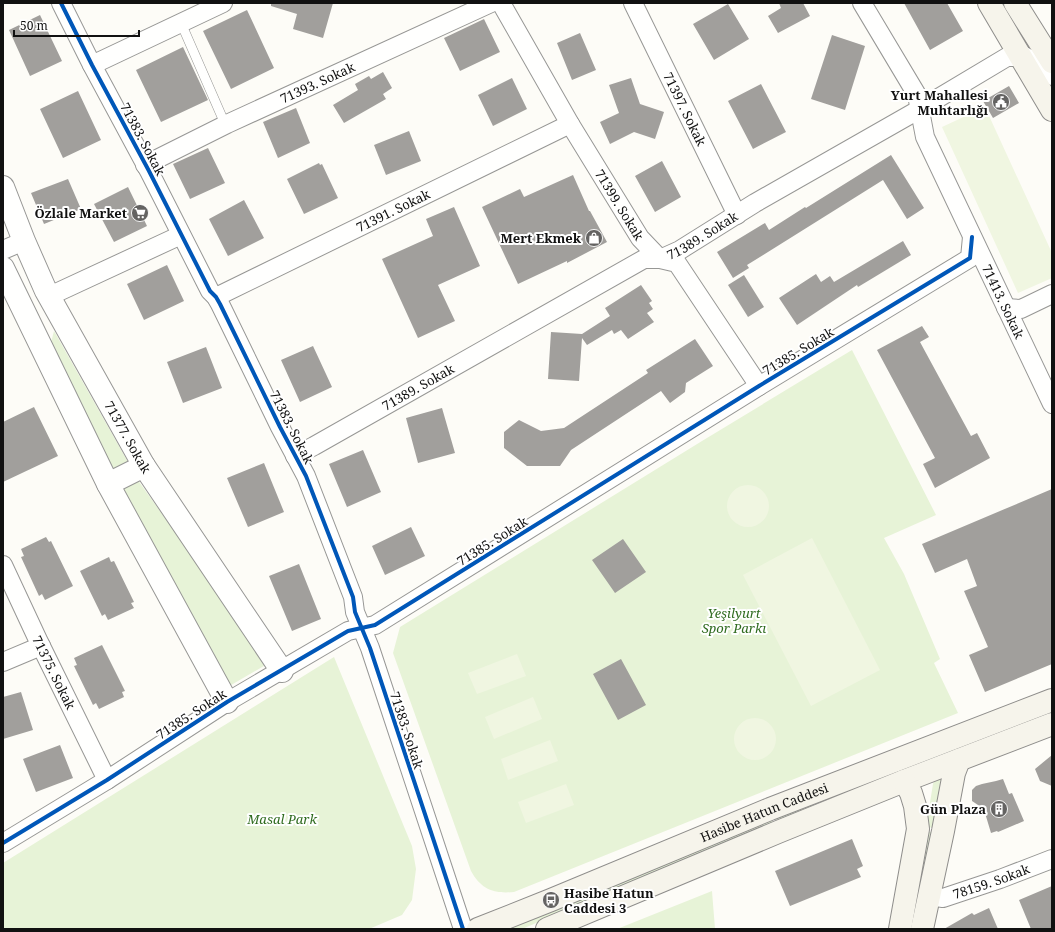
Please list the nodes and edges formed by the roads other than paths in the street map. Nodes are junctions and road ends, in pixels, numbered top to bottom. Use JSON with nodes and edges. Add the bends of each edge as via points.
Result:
{"nodes":[{"id":1,"x":61,"y":3,"type":"edge"},
{"id":2,"x":223,"y":3,"type":"edge"},
{"id":3,"x":491,"y":3,"type":"edge"},
{"id":4,"x":501,"y":3,"type":"edge"},
{"id":5,"x":634,"y":3,"type":"edge"},
{"id":6,"x":862,"y":3,"type":"edge"},
{"id":7,"x":989,"y":3,"type":"edge"},
{"id":8,"x":1015,"y":3,"type":"edge"},
{"id":9,"x":181,"y":23,"type":"junction"},
{"id":10,"x":1022,"y":57,"type":"junction"},
{"id":11,"x":92,"y":65,"type":"junction"},
{"id":12,"x":1049,"y":70,"type":"edge"},
{"id":13,"x":920,"y":109,"type":"junction"},
{"id":14,"x":1052,"y":110,"type":"edge"},
{"id":15,"x":227,"y":124,"type":"junction"},
{"id":16,"x":570,"y":124,"type":"junction"},
{"id":17,"x":145,"y":165,"type":"junction"},
{"id":18,"x":3,"y":187,"type":"edge"},
{"id":19,"x":737,"y":215,"type":"junction"},
{"id":20,"x":181,"y":235,"type":"junction"},
{"id":21,"x":972,"y":237,"type":"junction"},
{"id":22,"x":24,"y":241,"type":"junction"},
{"id":23,"x":3,"y":250,"type":"edge"},
{"id":24,"x":660,"y":259,"type":"junction"},
{"id":25,"x":3,"y":268,"type":"edge"},
{"id":26,"x":46,"y":292,"type":"junction"},
{"id":27,"x":1052,"y":294,"type":"edge"},
{"id":28,"x":216,"y":297,"type":"junction"},
{"id":29,"x":1006,"y":308,"type":"junction"},
{"id":30,"x":759,"y":386,"type":"junction"},
{"id":31,"x":1052,"y":404,"type":"edge"},
{"id":32,"x":295,"y":456,"type":"junction"},
{"id":33,"x":144,"y":466,"type":"junction"},
{"id":34,"x":108,"y":484,"type":"junction"},
{"id":35,"x":3,"y":565,"type":"edge"},
{"id":36,"x":361,"y":628,"type":"junction"},
{"id":37,"x":41,"y":646,"type":"junction"},
{"id":38,"x":3,"y":662,"type":"edge"},
{"id":39,"x":282,"y":671,"type":"junction"},
{"id":40,"x":1052,"y":700,"type":"edge"},
{"id":41,"x":227,"y":702,"type":"junction"},
{"id":42,"x":1052,"y":724,"type":"edge"},
{"id":43,"x":959,"y":760,"type":"junction"},
{"id":44,"x":107,"y":780,"type":"junction"},
{"id":45,"x":904,"y":781,"type":"junction"},
{"id":46,"x":3,"y":843,"type":"edge"},
{"id":47,"x":1052,"y":859,"type":"edge"},
{"id":48,"x":929,"y":896,"type":"junction"},
{"id":49,"x":463,"y":929,"type":"edge"},
{"id":50,"x":478,"y":929,"type":"edge"},
{"id":51,"x":547,"y":929,"type":"edge"},
{"id":52,"x":900,"y":929,"type":"edge"},
{"id":53,"x":922,"y":929,"type":"edge"}],
"edges":[{"from":1,"to":11,"type":"street","name":"71383. Sokak"},
{"from":2,"to":9,"type":"street"},
{"from":3,"to":15,"type":"street","name":"71393. Sokak"},
{"from":4,"to":16,"type":"street","name":"71399. Sokak"},
{"from":5,"to":19,"type":"street","name":"71397. Sokak"},
{"from":6,"to":13,"type":"street","name":"71413. Sokak","via":[[917,95]]},
{"from":7,"to":10,"type":"main road"},
{"from":8,"to":12,"type":"main road"},
{"from":9,"to":11,"type":"street"},
{"from":9,"to":15,"type":"lane"},
{"from":10,"to":12,"type":"main road"},
{"from":10,"to":12,"type":"street"},
{"from":10,"to":13,"type":"street","name":"71389. Sokak","via":[[1007,57]]},
{"from":11,"to":17,"type":"street","name":"71383. Sokak"},
{"from":12,"to":14,"type":"main road"},
{"from":13,"to":19,"type":"street","name":"71389. Sokak"},
{"from":13,"to":21,"type":"street","name":"71413. Sokak","via":[[925,138]]},
{"from":15,"to":17,"type":"street","name":"71393. Sokak"},
{"from":16,"to":24,"type":"street","name":"71399. Sokak","via":[[640,238]]},
{"from":16,"to":28,"type":"street","name":"71391. Sokak"},
{"from":17,"to":20,"type":"street","name":"71383. Sokak"},
{"from":18,"to":22,"type":"street","name":"71377. Sokak"},
{"from":19,"to":24,"type":"street","name":"71389. Sokak","via":[[680,250]]},
{"from":20,"to":26,"type":"street","via":[[56,293]]},
{"from":20,"to":28,"type":"street","name":"71383. Sokak"},
{"from":21,"to":29,"type":"street","name":"71413. Sokak"},
{"from":21,"to":30,"type":"street","name":"71385. Sokak","via":[[970,258]]},
{"from":22,"to":23,"type":"street"},
{"from":22,"to":26,"type":"street","name":"71377. Sokak"},
{"from":24,"to":30,"type":"street","via":[[677,262]]},
{"from":24,"to":32,"type":"street","name":"71389. Sokak","via":[[644,259]]},
{"from":25,"to":34,"type":"street"},
{"from":26,"to":33,"type":"street","name":"71377. Sokak"},
{"from":27,"to":29,"type":"street","via":[[1021,309]]},
{"from":28,"to":32,"type":"street","name":"71383. Sokak"},
{"from":29,"to":31,"type":"street","name":"71413. Sokak"},
{"from":30,"to":36,"type":"street","name":"71385. Sokak","via":[[375,625]]},
{"from":32,"to":36,"type":"street","name":"71383. Sokak","via":[[306,476],[350,590]]},
{"from":33,"to":34,"type":"street"},
{"from":33,"to":39,"type":"street","name":"71377. Sokak"},
{"from":34,"to":41,"type":"street"},
{"from":35,"to":37,"type":"street","name":"71375. Sokak"},
{"from":36,"to":39,"type":"street","name":"71385. Sokak","via":[[348,631]]},
{"from":36,"to":49,"type":"street","name":"71383. Sokak","via":[[370,648]]},
{"from":37,"to":38,"type":"street"},
{"from":37,"to":44,"type":"street","name":"71375. Sokak"},
{"from":39,"to":41,"type":"street","name":"71385. Sokak"},
{"from":40,"to":50,"type":"main road","name":"Hasibe Hatun Caddesi","via":[[770,809]]},
{"from":41,"to":44,"type":"street","name":"71385. Sokak"},
{"from":42,"to":43,"type":"main road","name":"Hasibe Hatun Caddesi"},
{"from":43,"to":45,"type":"main road","name":"Hasibe Hatun Caddesi"},
{"from":43,"to":48,"type":"main road","via":[[954,773]]},
{"from":44,"to":46,"type":"street","name":"71385. Sokak"},
{"from":45,"to":51,"type":"main road","name":"Hasibe Hatun Caddesi"},
{"from":45,"to":52,"type":"main road","via":[[915,806],[918,829]]},
{"from":47,"to":48,"type":"street","name":"78159. Sokak","via":[[943,898]]},
{"from":48,"to":53,"type":"main road"}]}
